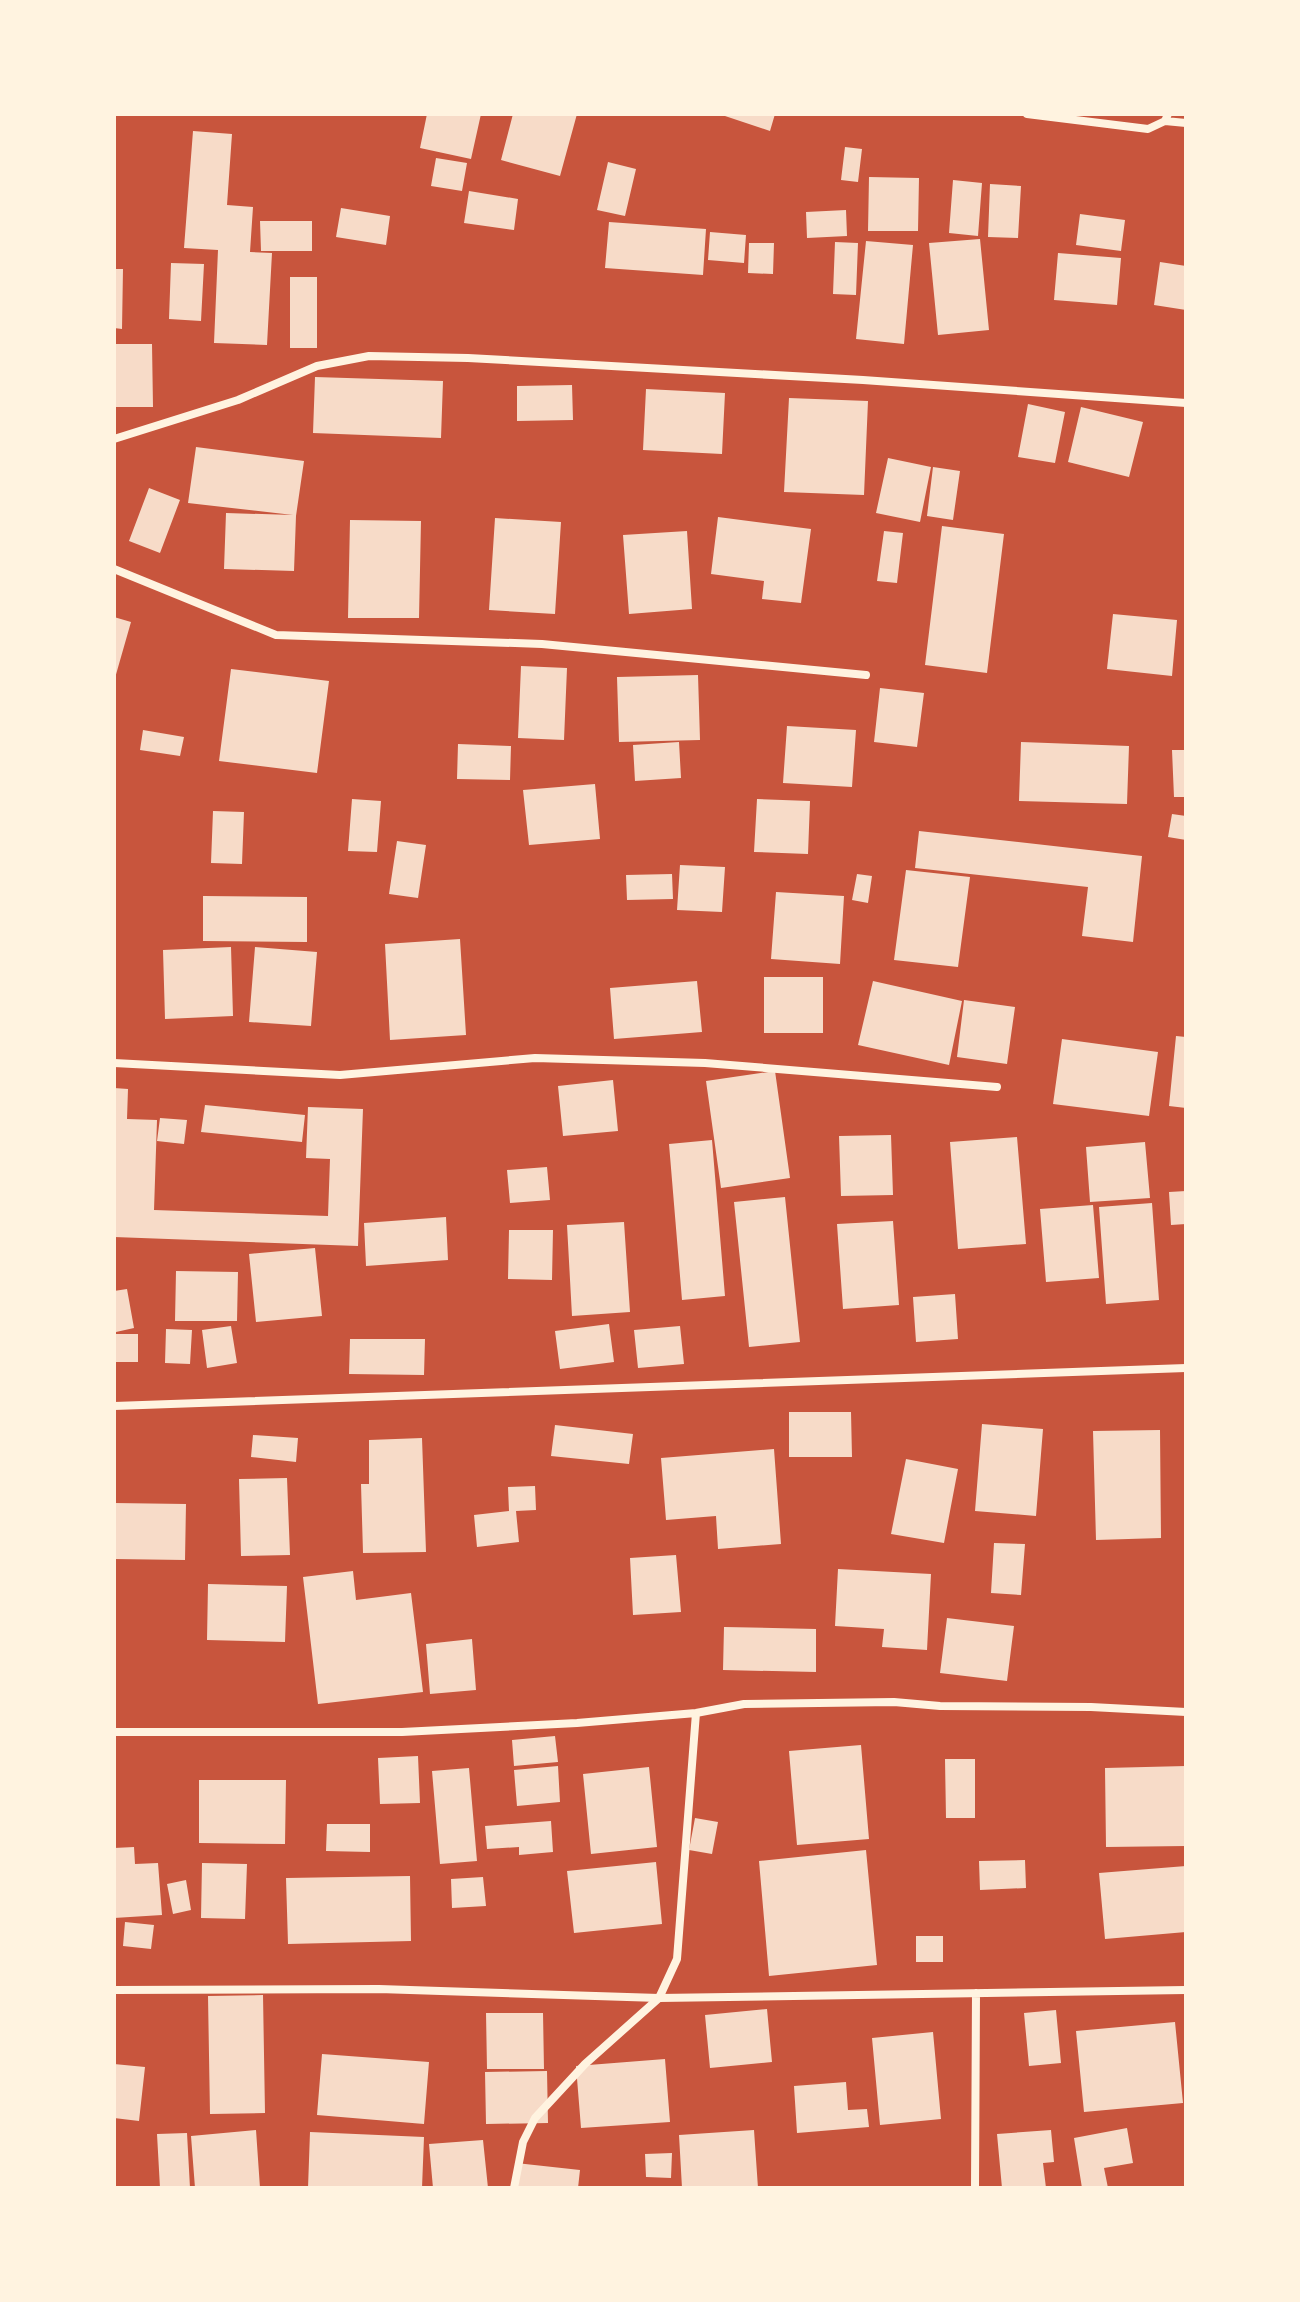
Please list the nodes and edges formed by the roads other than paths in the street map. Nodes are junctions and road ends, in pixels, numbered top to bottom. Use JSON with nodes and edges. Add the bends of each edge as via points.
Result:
{"nodes":[{"id":1,"x":1027,"y":114,"type":"edge"},
{"id":2,"x":1167,"y":117,"type":"edge"},
{"id":3,"x":1186,"y":123,"type":"edge"},
{"id":4,"x":1186,"y":403,"type":"edge"},
{"id":5,"x":114,"y":439,"type":"edge"},
{"id":6,"x":114,"y":569,"type":"edge"},
{"id":7,"x":866,"y":675,"type":"dead end"},
{"id":8,"x":114,"y":1063,"type":"edge"},
{"id":9,"x":997,"y":1087,"type":"dead end"},
{"id":10,"x":1186,"y":1368,"type":"edge"},
{"id":11,"x":114,"y":1406,"type":"edge"},
{"id":12,"x":1186,"y":1712,"type":"edge"},
{"id":13,"x":696,"y":1713,"type":"junction"},
{"id":14,"x":114,"y":1732,"type":"edge"},
{"id":15,"x":114,"y":1990,"type":"edge"},
{"id":16,"x":1186,"y":1990,"type":"edge"},
{"id":17,"x":976,"y":1993,"type":"junction"},
{"id":18,"x":659,"y":1998,"type":"junction"},
{"id":19,"x":514,"y":2188,"type":"edge"},
{"id":20,"x":975,"y":2188,"type":"edge"}],
"edges":[{"from":1,"to":2,"type":"street","via":[[1148,129]]},
{"from":2,"to":3,"type":"street"},
{"from":4,"to":5,"type":"street","via":[[863,380],[369,356],[317,366],[238,400]]},
{"from":6,"to":7,"type":"street","via":[[276,635],[542,644]]},
{"from":8,"to":9,"type":"street","via":[[340,1075],[535,1058],[705,1063]]},
{"from":10,"to":11,"type":"street"},
{"from":12,"to":13,"type":"street","via":[[894,1702],[744,1704]]},
{"from":13,"to":14,"type":"street","via":[[402,1732]]},
{"from":13,"to":18,"type":"street","via":[[677,1959]]},
{"from":15,"to":18,"type":"street","via":[[379,1989]]},
{"from":16,"to":17,"type":"street"},
{"from":17,"to":18,"type":"street"},
{"from":17,"to":20,"type":"street"},
{"from":18,"to":19,"type":"street","via":[[585,2064],[535,2118],[523,2142]]}]}
